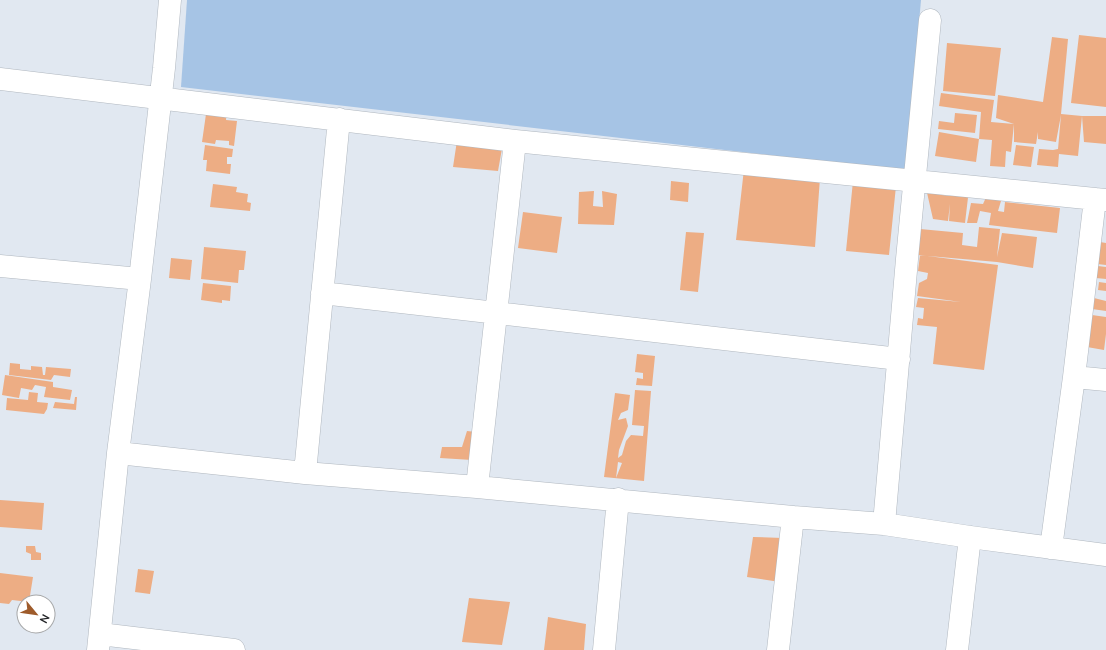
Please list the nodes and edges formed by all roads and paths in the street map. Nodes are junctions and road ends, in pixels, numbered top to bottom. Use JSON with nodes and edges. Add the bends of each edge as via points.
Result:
{"nodes":[{"id":1,"x":170,"y":0,"type":"edge"},
{"id":2,"x":930,"y":20,"type":"dead end"},
{"id":3,"x":0,"y":79,"type":"edge"},
{"id":4,"x":160,"y":98,"type":"junction"},
{"id":5,"x":339,"y":119,"type":"junction"},
{"id":6,"x":515,"y":141,"type":"junction"},
{"id":7,"x":915,"y":181,"type":"junction"},
{"id":8,"x":1100,"y":199,"type":"edge"},
{"id":9,"x":0,"y":266,"type":"edge"},
{"id":10,"x":140,"y":279,"type":"junction"},
{"id":11,"x":322,"y":293,"type":"junction"},
{"id":12,"x":496,"y":313,"type":"junction"},
{"id":13,"x":899,"y":359,"type":"junction"},
{"id":14,"x":1074,"y":377,"type":"junction"},
{"id":15,"x":1106,"y":380,"type":"edge"},
{"id":16,"x":118,"y":453,"type":"junction"},
{"id":17,"x":305,"y":473,"type":"junction"},
{"id":18,"x":476,"y":486,"type":"junction"},
{"id":19,"x":618,"y":500,"type":"junction"},
{"id":20,"x":793,"y":517,"type":"junction"},
{"id":21,"x":884,"y":524,"type":"junction"},
{"id":22,"x":970,"y":537,"type":"junction"},
{"id":23,"x":1051,"y":548,"type":"junction"},
{"id":24,"x":1106,"y":555,"type":"edge"},
{"id":25,"x":99,"y":642,"type":"edge"},
{"id":26,"x":234,"y":650,"type":"edge"},
{"id":27,"x":604,"y":650,"type":"edge"},
{"id":28,"x":778,"y":650,"type":"edge"},
{"id":29,"x":957,"y":650,"type":"edge"}],
"edges":[{"from":1,"to":4,"type":"street"},
{"from":2,"to":7,"type":"street"},
{"from":3,"to":4,"type":"street"},
{"from":4,"to":5,"type":"street"},
{"from":4,"to":10,"type":"street"},
{"from":5,"to":6,"type":"street"},
{"from":5,"to":11,"type":"street"},
{"from":6,"to":7,"type":"street"},
{"from":6,"to":12,"type":"street"},
{"from":7,"to":8,"type":"street"},
{"from":7,"to":13,"type":"street"},
{"from":8,"to":14,"type":"street"},
{"from":9,"to":10,"type":"street"},
{"from":10,"to":16,"type":"street"},
{"from":11,"to":12,"type":"street"},
{"from":11,"to":17,"type":"street"},
{"from":12,"to":13,"type":"street"},
{"from":12,"to":18,"type":"street"},
{"from":13,"to":21,"type":"street"},
{"from":14,"to":15,"type":"street"},
{"from":14,"to":23,"type":"street"},
{"from":16,"to":17,"type":"street"},
{"from":16,"to":25,"type":"street"},
{"from":17,"to":18,"type":"street"},
{"from":18,"to":19,"type":"street"},
{"from":19,"to":20,"type":"street"},
{"from":19,"to":27,"type":"street"},
{"from":20,"to":21,"type":"street"},
{"from":20,"to":28,"type":"street"},
{"from":21,"to":22,"type":"street"},
{"from":22,"to":23,"type":"street"},
{"from":22,"to":29,"type":"street"},
{"from":23,"to":24,"type":"street"},
{"from":25,"to":26,"type":"street"}]}
